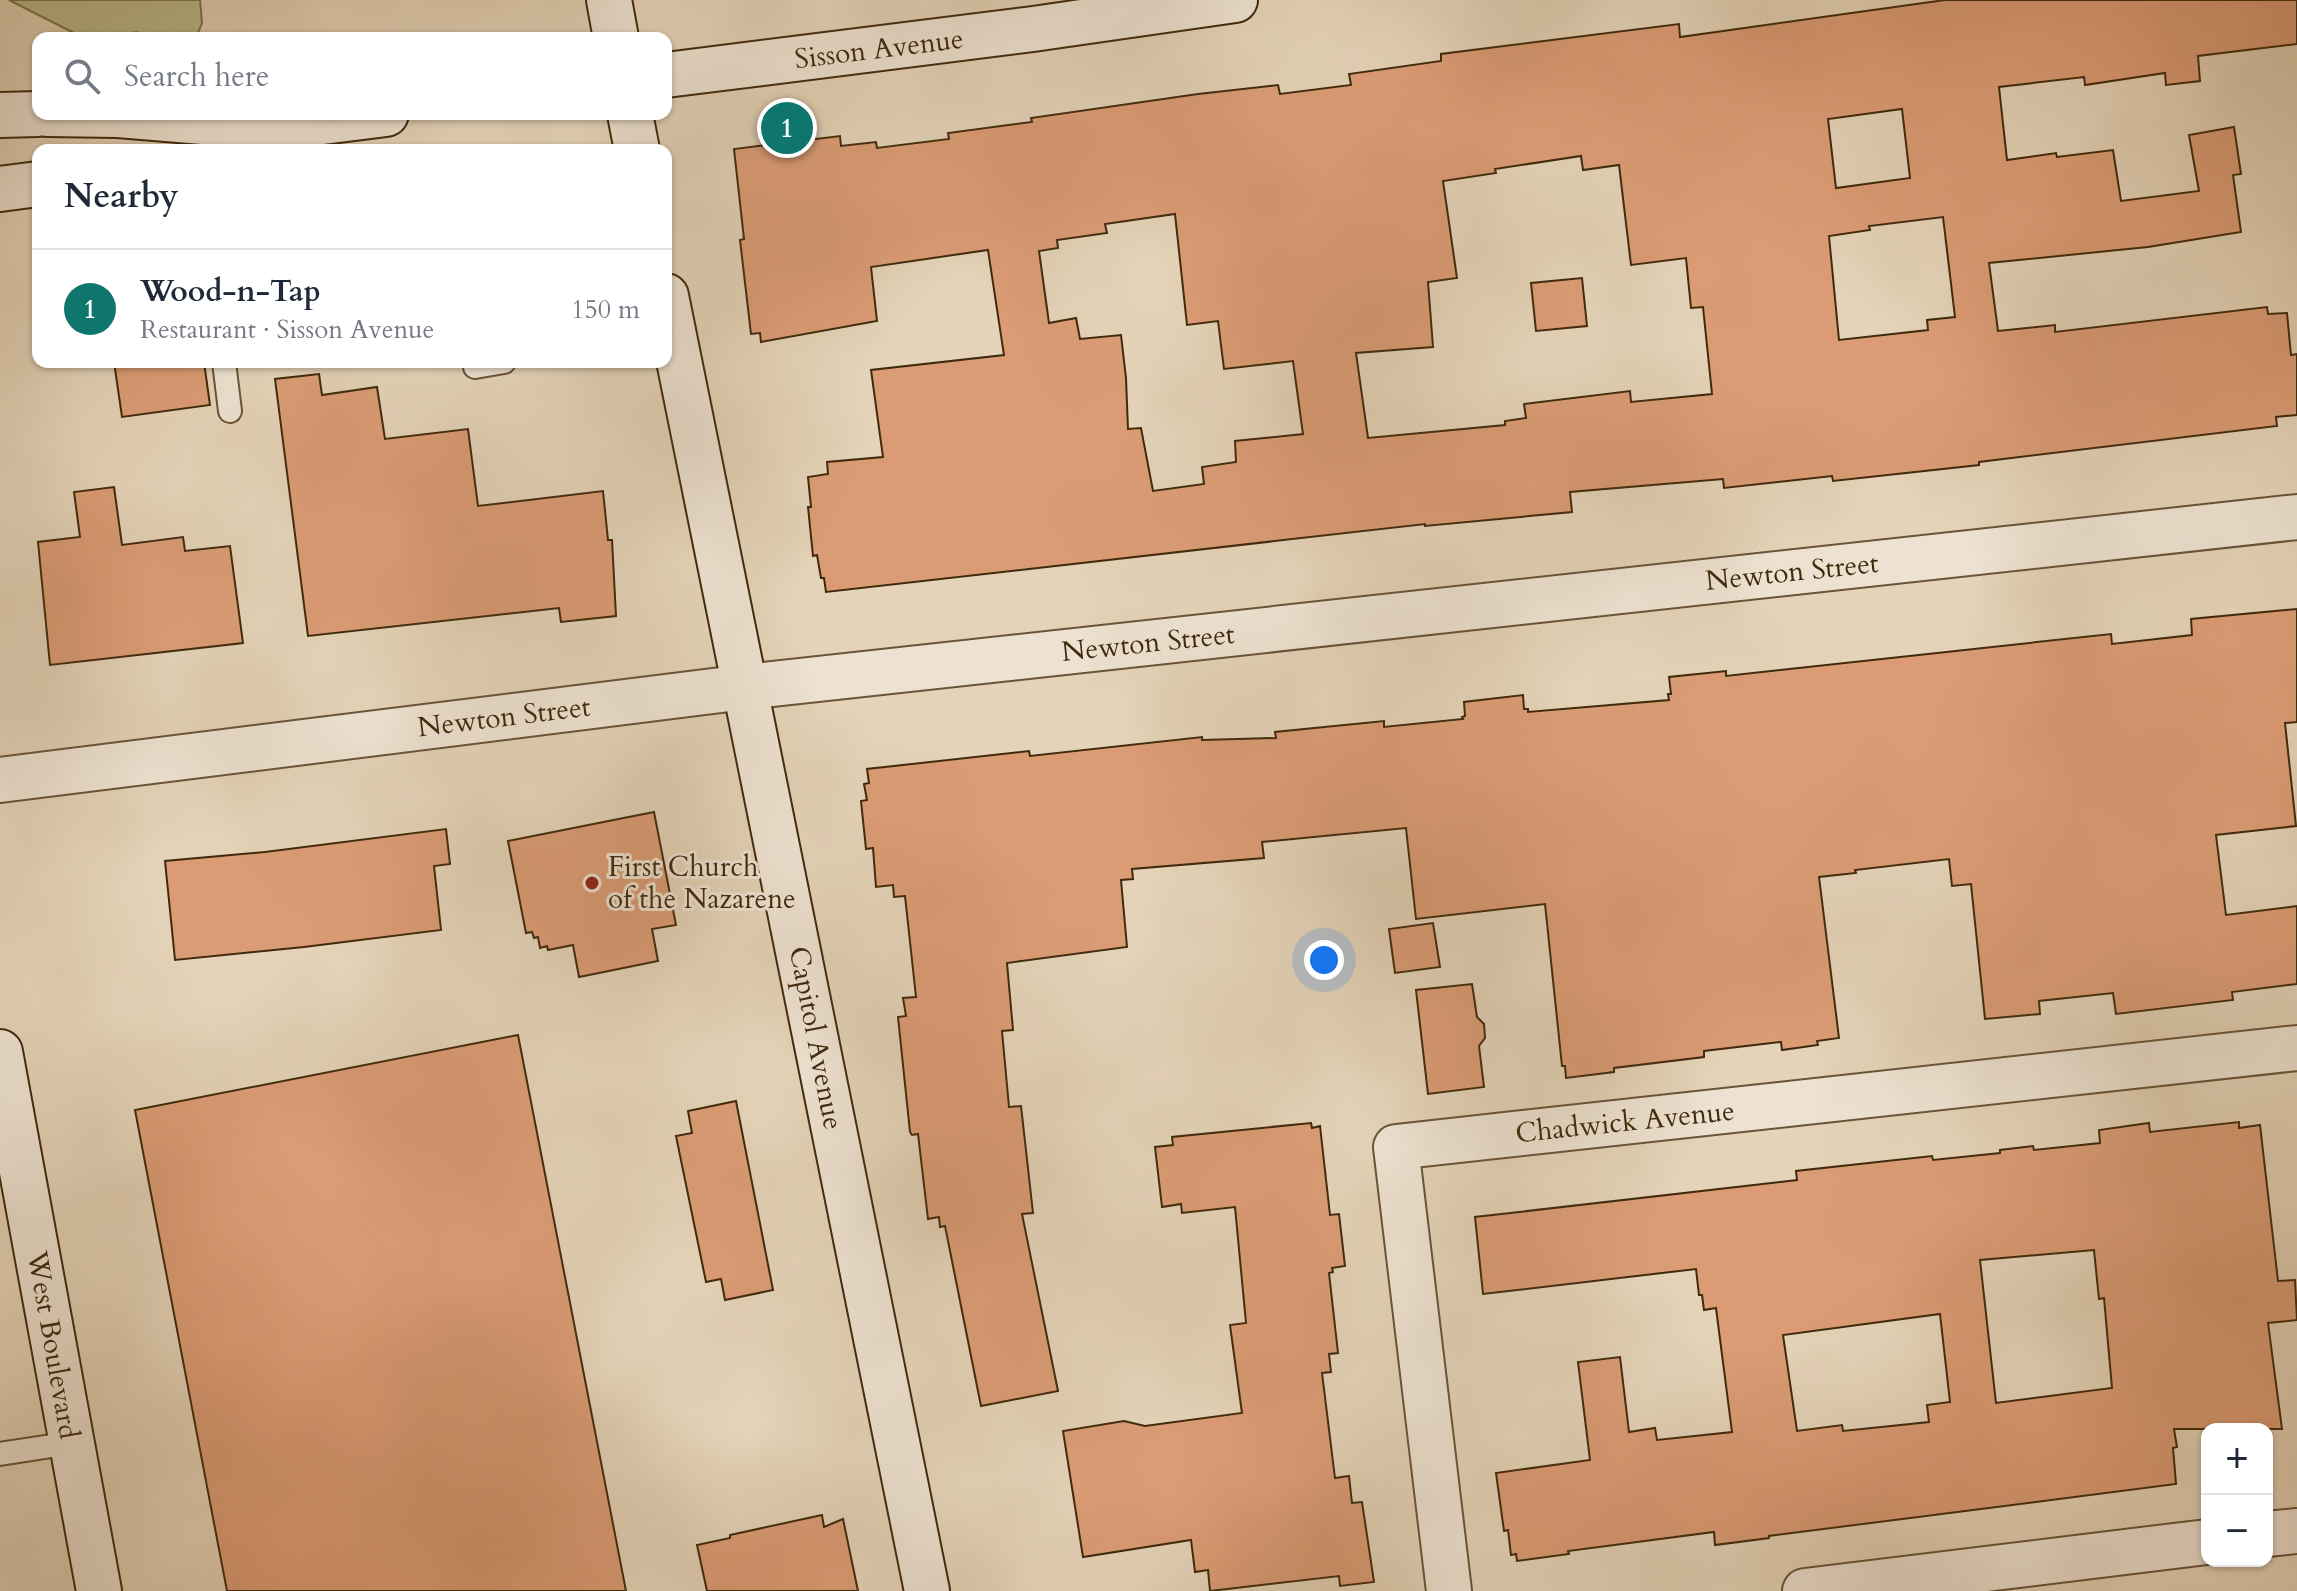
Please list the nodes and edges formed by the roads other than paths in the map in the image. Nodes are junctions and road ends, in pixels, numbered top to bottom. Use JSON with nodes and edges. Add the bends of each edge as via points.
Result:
{"nodes":[{"id":1,"x":609,"y":0,"type":"edge"},
{"id":2,"x":1235,"y":0,"type":"edge"},
{"id":3,"x":615,"y":32,"type":"edge"},
{"id":4,"x":672,"y":74,"type":"edge"},
{"id":5,"x":32,"y":114,"type":"edge"},
{"id":6,"x":0,"y":115,"type":"edge"},
{"id":7,"x":178,"y":120,"type":"edge"},
{"id":8,"x":338,"y":120,"type":"edge"},
{"id":9,"x":631,"y":120,"type":"edge"},
{"id":10,"x":275,"y":128,"type":"junction"},
{"id":11,"x":223,"y":144,"type":"edge"},
{"id":12,"x":636,"y":144,"type":"edge"},
{"id":13,"x":32,"y":185,"type":"edge"},
{"id":14,"x":0,"y":189,"type":"edge"},
{"id":15,"x":672,"y":339,"type":"edge"},
{"id":16,"x":225,"y":368,"type":"edge"},
{"id":17,"x":230,"y":411,"type":"dead end"},
{"id":18,"x":2297,"y":517,"type":"edge"},
{"id":19,"x":745,"y":687,"type":"junction"},
{"id":20,"x":0,"y":780,"type":"edge"},
{"id":21,"x":2297,"y":1048,"type":"edge"},
{"id":22,"x":0,"y":1052,"type":"edge"},
{"id":23,"x":7,"y":1131,"type":"edge"},
{"id":24,"x":71,"y":1443,"type":"junction"},
{"id":25,"x":0,"y":1454,"type":"edge"},
{"id":26,"x":2297,"y":1531,"type":"edge"},
{"id":27,"x":2273,"y":1533,"type":"edge"},
{"id":28,"x":2201,"y":1543,"type":"edge"},
{"id":29,"x":99,"y":1591,"type":"edge"},
{"id":30,"x":927,"y":1591,"type":"edge"},
{"id":31,"x":1449,"y":1591,"type":"edge"},
{"id":32,"x":1805,"y":1591,"type":"edge"}],
"edges":[{"from":1,"to":3,"type":"street"},
{"from":2,"to":4,"type":"street","name":"Sisson Avenue"},
{"from":5,"to":6,"type":"street"},
{"from":7,"to":10,"type":"street"},
{"from":8,"to":10,"type":"street"},
{"from":9,"to":12,"type":"street"},
{"from":10,"to":11,"type":"street"},
{"from":13,"to":14,"type":"street"},
{"from":15,"to":19,"type":"street","name":"Capitol Avenue"},
{"from":16,"to":17,"type":"lane"},
{"from":18,"to":19,"type":"street","name":"Newton Street"},
{"from":19,"to":20,"type":"street","name":"Newton Street"},
{"from":19,"to":30,"type":"street","name":"Capitol Avenue"},
{"from":21,"to":31,"type":"street","name":"Chadwick Avenue","via":[[1396,1147]]},
{"from":22,"to":23,"type":"street","name":"West Boulevard"},
{"from":23,"to":24,"type":"street","name":"West Boulevard"},
{"from":24,"to":25,"type":"lane"},
{"from":24,"to":29,"type":"street","name":"West Boulevard"},
{"from":26,"to":27,"type":"street"},
{"from":28,"to":32,"type":"street"}]}
